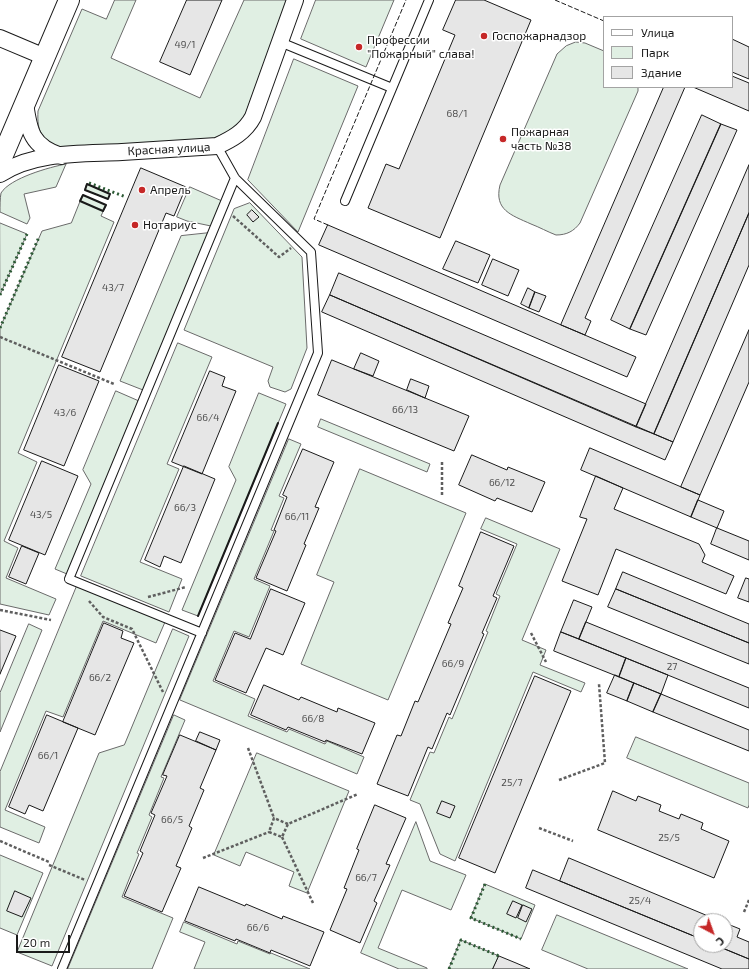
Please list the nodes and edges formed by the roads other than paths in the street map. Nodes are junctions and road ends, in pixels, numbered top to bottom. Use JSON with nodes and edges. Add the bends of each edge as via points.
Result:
{"nodes":[{"id":1,"x":69,"y":0,"type":"edge"},
{"id":2,"x":295,"y":0,"type":"edge"},
{"id":3,"x":429,"y":0,"type":"edge"},
{"id":4,"x":0,"y":38,"type":"edge"},
{"id":5,"x":280,"y":42,"type":"junction"},
{"id":6,"x":45,"y":57,"type":"junction"},
{"id":7,"x":392,"y":88,"type":"junction"},
{"id":8,"x":25,"y":103,"type":"junction"},
{"id":9,"x":217,"y":146,"type":"junction"},
{"id":10,"x":61,"y":156,"type":"junction"},
{"id":11,"x":0,"y":162,"type":"edge"},
{"id":12,"x":0,"y":174,"type":"edge"},
{"id":13,"x":235,"y":178,"type":"junction"},
{"id":14,"x":345,"y":201,"type":"dead end"},
{"id":15,"x":202,"y":634,"type":"junction"},
{"id":16,"x":62,"y":969,"type":"edge"}],
"edges":[{"from":1,"to":6,"type":"street"},
{"from":2,"to":5,"type":"street","name":"Красная улица"},
{"from":3,"to":7,"type":"lane"},
{"from":4,"to":6,"type":"street"},
{"from":5,"to":7,"type":"lane"},
{"from":5,"to":9,"type":"street","name":"Красная улица","via":[[250,124],[236,137]]},
{"from":6,"to":8,"type":"street"},
{"from":7,"to":14,"type":"lane"},
{"from":8,"to":10,"type":"street","via":[[30,131],[34,137],[47,151]]},
{"from":8,"to":11,"type":"street"},
{"from":9,"to":10,"type":"street","name":"Красная улица"},
{"from":9,"to":13,"type":"lane"},
{"from":10,"to":12,"type":"street","name":"Красная улица","via":[[30,161]]},
{"from":13,"to":15,"type":"lane","via":[[311,252],[318,353]]},
{"from":13,"to":15,"type":"lane","via":[[68,579]]},
{"from":15,"to":16,"type":"lane"}]}
